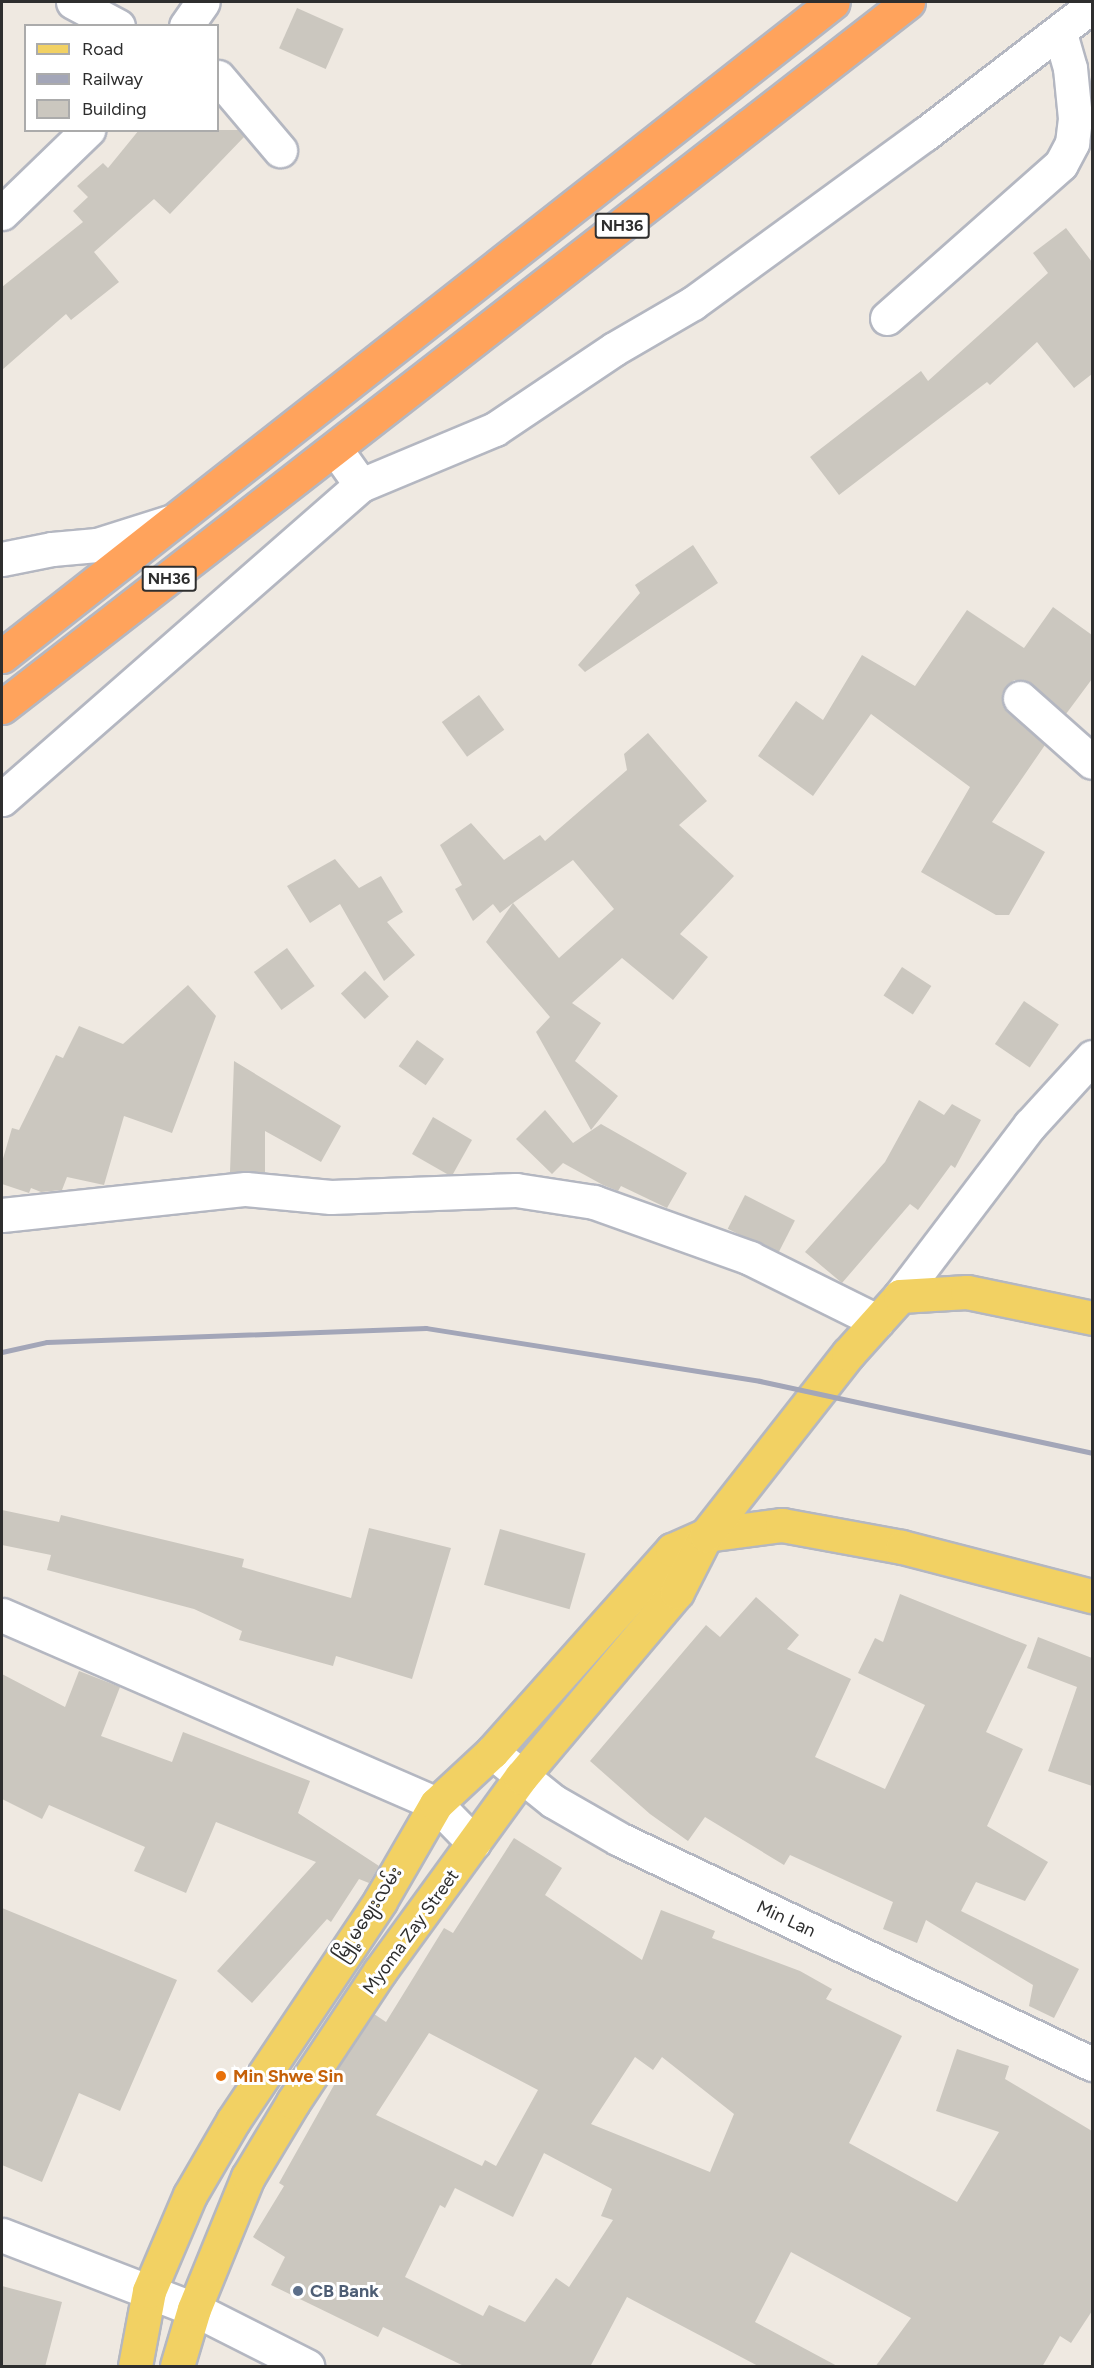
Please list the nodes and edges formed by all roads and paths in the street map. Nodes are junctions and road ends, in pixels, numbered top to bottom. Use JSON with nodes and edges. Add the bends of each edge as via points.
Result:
{"nodes":[{"id":1,"x":73,"y":2,"type":"edge"},
{"id":2,"x":203,"y":2,"type":"edge"},
{"id":3,"x":833,"y":2,"type":"edge"},
{"id":4,"x":908,"y":2,"type":"edge"},
{"id":5,"x":1092,"y":6,"type":"edge"},
{"id":6,"x":114,"y":24,"type":"edge"},
{"id":7,"x":187,"y":24,"type":"edge"},
{"id":8,"x":1060,"y":32,"type":"junction"},
{"id":9,"x":219,"y":78,"type":"edge"},
{"id":10,"x":85,"y":132,"type":"edge"},
{"id":11,"x":280,"y":150,"type":"dead end"},
{"id":12,"x":14,"y":184,"type":"edge"},
{"id":13,"x":2,"y":213,"type":"edge"},
{"id":14,"x":887,"y":318,"type":"dead end"},
{"id":15,"x":308,"y":416,"type":"junction"},
{"id":16,"x":336,"y":450,"type":"junction"},
{"id":17,"x":361,"y":485,"type":"junction"},
{"id":18,"x":175,"y":520,"type":"junction"},
{"id":19,"x":2,"y":559,"type":"edge"},
{"id":20,"x":2,"y":656,"type":"edge"},
{"id":21,"x":1020,"y":698,"type":"dead end"},
{"id":22,"x":2,"y":707,"type":"edge"},
{"id":23,"x":1092,"y":762,"type":"edge"},
{"id":24,"x":2,"y":799,"type":"edge"},
{"id":25,"x":1092,"y":1057,"type":"edge"},
{"id":26,"x":2,"y":1215,"type":"edge"},
{"id":27,"x":900,"y":1296,"type":"junction"},
{"id":28,"x":1092,"y":1318,"type":"edge"},
{"id":29,"x":877,"y":1321,"type":"junction"},
{"id":30,"x":706,"y":1535,"type":"junction"},
{"id":31,"x":1092,"y":1596,"type":"edge"},
{"id":32,"x":2,"y":1615,"type":"edge"},
{"id":33,"x":492,"y":1752,"type":"junction"},
{"id":34,"x":521,"y":1777,"type":"junction"},
{"id":35,"x":436,"y":1804,"type":"junction"},
{"id":36,"x":474,"y":1843,"type":"junction"},
{"id":37,"x":1092,"y":2064,"type":"edge"},
{"id":38,"x":2,"y":2235,"type":"edge"},
{"id":39,"x":149,"y":2291,"type":"junction"},
{"id":40,"x":194,"y":2309,"type":"junction"},
{"id":41,"x":135,"y":2367,"type":"edge"},
{"id":42,"x":177,"y":2367,"type":"edge"},
{"id":43,"x":307,"y":2367,"type":"edge"}],
"edges":[{"from":1,"to":6,"type":"street"},
{"from":2,"to":7,"type":"street"},
{"from":3,"to":15,"type":"highway","number":"NH36"},
{"from":4,"to":16,"type":"highway","number":"NH36"},
{"from":5,"to":8,"type":"street"},
{"from":8,"to":14,"type":"street","via":[[1070,68],[1075,118],[1071,143],[1061,164]]},
{"from":8,"to":17,"type":"street","via":[[693,303],[614,349],[495,429]]},
{"from":9,"to":11,"type":"street"},
{"from":10,"to":12,"type":"street"},
{"from":12,"to":13,"type":"street"},
{"from":15,"to":16,"type":"highway"},
{"from":15,"to":18,"type":"highway","number":"NH36"},
{"from":16,"to":17,"type":"street"},
{"from":16,"to":22,"type":"highway","number":"NH36"},
{"from":17,"to":24,"type":"street"},
{"from":18,"to":19,"type":"street","via":[[97,545]]},
{"from":18,"to":20,"type":"highway","number":"NH36"},
{"from":21,"to":23,"type":"street"},
{"from":25,"to":27,"type":"street","via":[[1030,1125]]},
{"from":26,"to":29,"type":"street","via":[[246,1189],[331,1197],[516,1190],[594,1202],[750,1258]]},
{"from":27,"to":28,"type":"main road","via":[[967,1292]]},
{"from":27,"to":29,"type":"main road","name":"Myoma Zay Street"},
{"from":29,"to":30,"type":"main road","name":"Myoma Zay Street"},
{"from":30,"to":31,"type":"main road","via":[[782,1525],[902,1548]]},
{"from":30,"to":33,"type":"main road","name":"မြို့မဈေးလမ်း","via":[[672,1550]]},
{"from":30,"to":34,"type":"main road","name":"Myoma Zay Street","via":[[677,1592]]},
{"from":32,"to":35,"type":"street"},
{"from":33,"to":34,"type":"street","name":"Min Lan"},
{"from":33,"to":35,"type":"main road","name":"မြို့မဈေးလမ်း"},
{"from":34,"to":36,"type":"main road","name":"Myoma Zay Street"},
{"from":34,"to":37,"type":"street","name":"Min Lan","via":[[619,1839]]},
{"from":35,"to":36,"type":"street"},
{"from":35,"to":39,"type":"main road","name":"မြို့မဈေးလမ်း","via":[[380,1901],[232,2121],[190,2195]]},
{"from":36,"to":40,"type":"main road","name":"Myoma Zay Street","via":[[380,1971],[293,2102],[248,2177]]},
{"from":38,"to":39,"type":"street"},
{"from":39,"to":40,"type":"street"},
{"from":39,"to":41,"type":"main road","name":"မြို့မဈေးလမ်း"},
{"from":40,"to":42,"type":"main road","name":"Myoma Zay Street"},
{"from":40,"to":43,"type":"street"}]}
